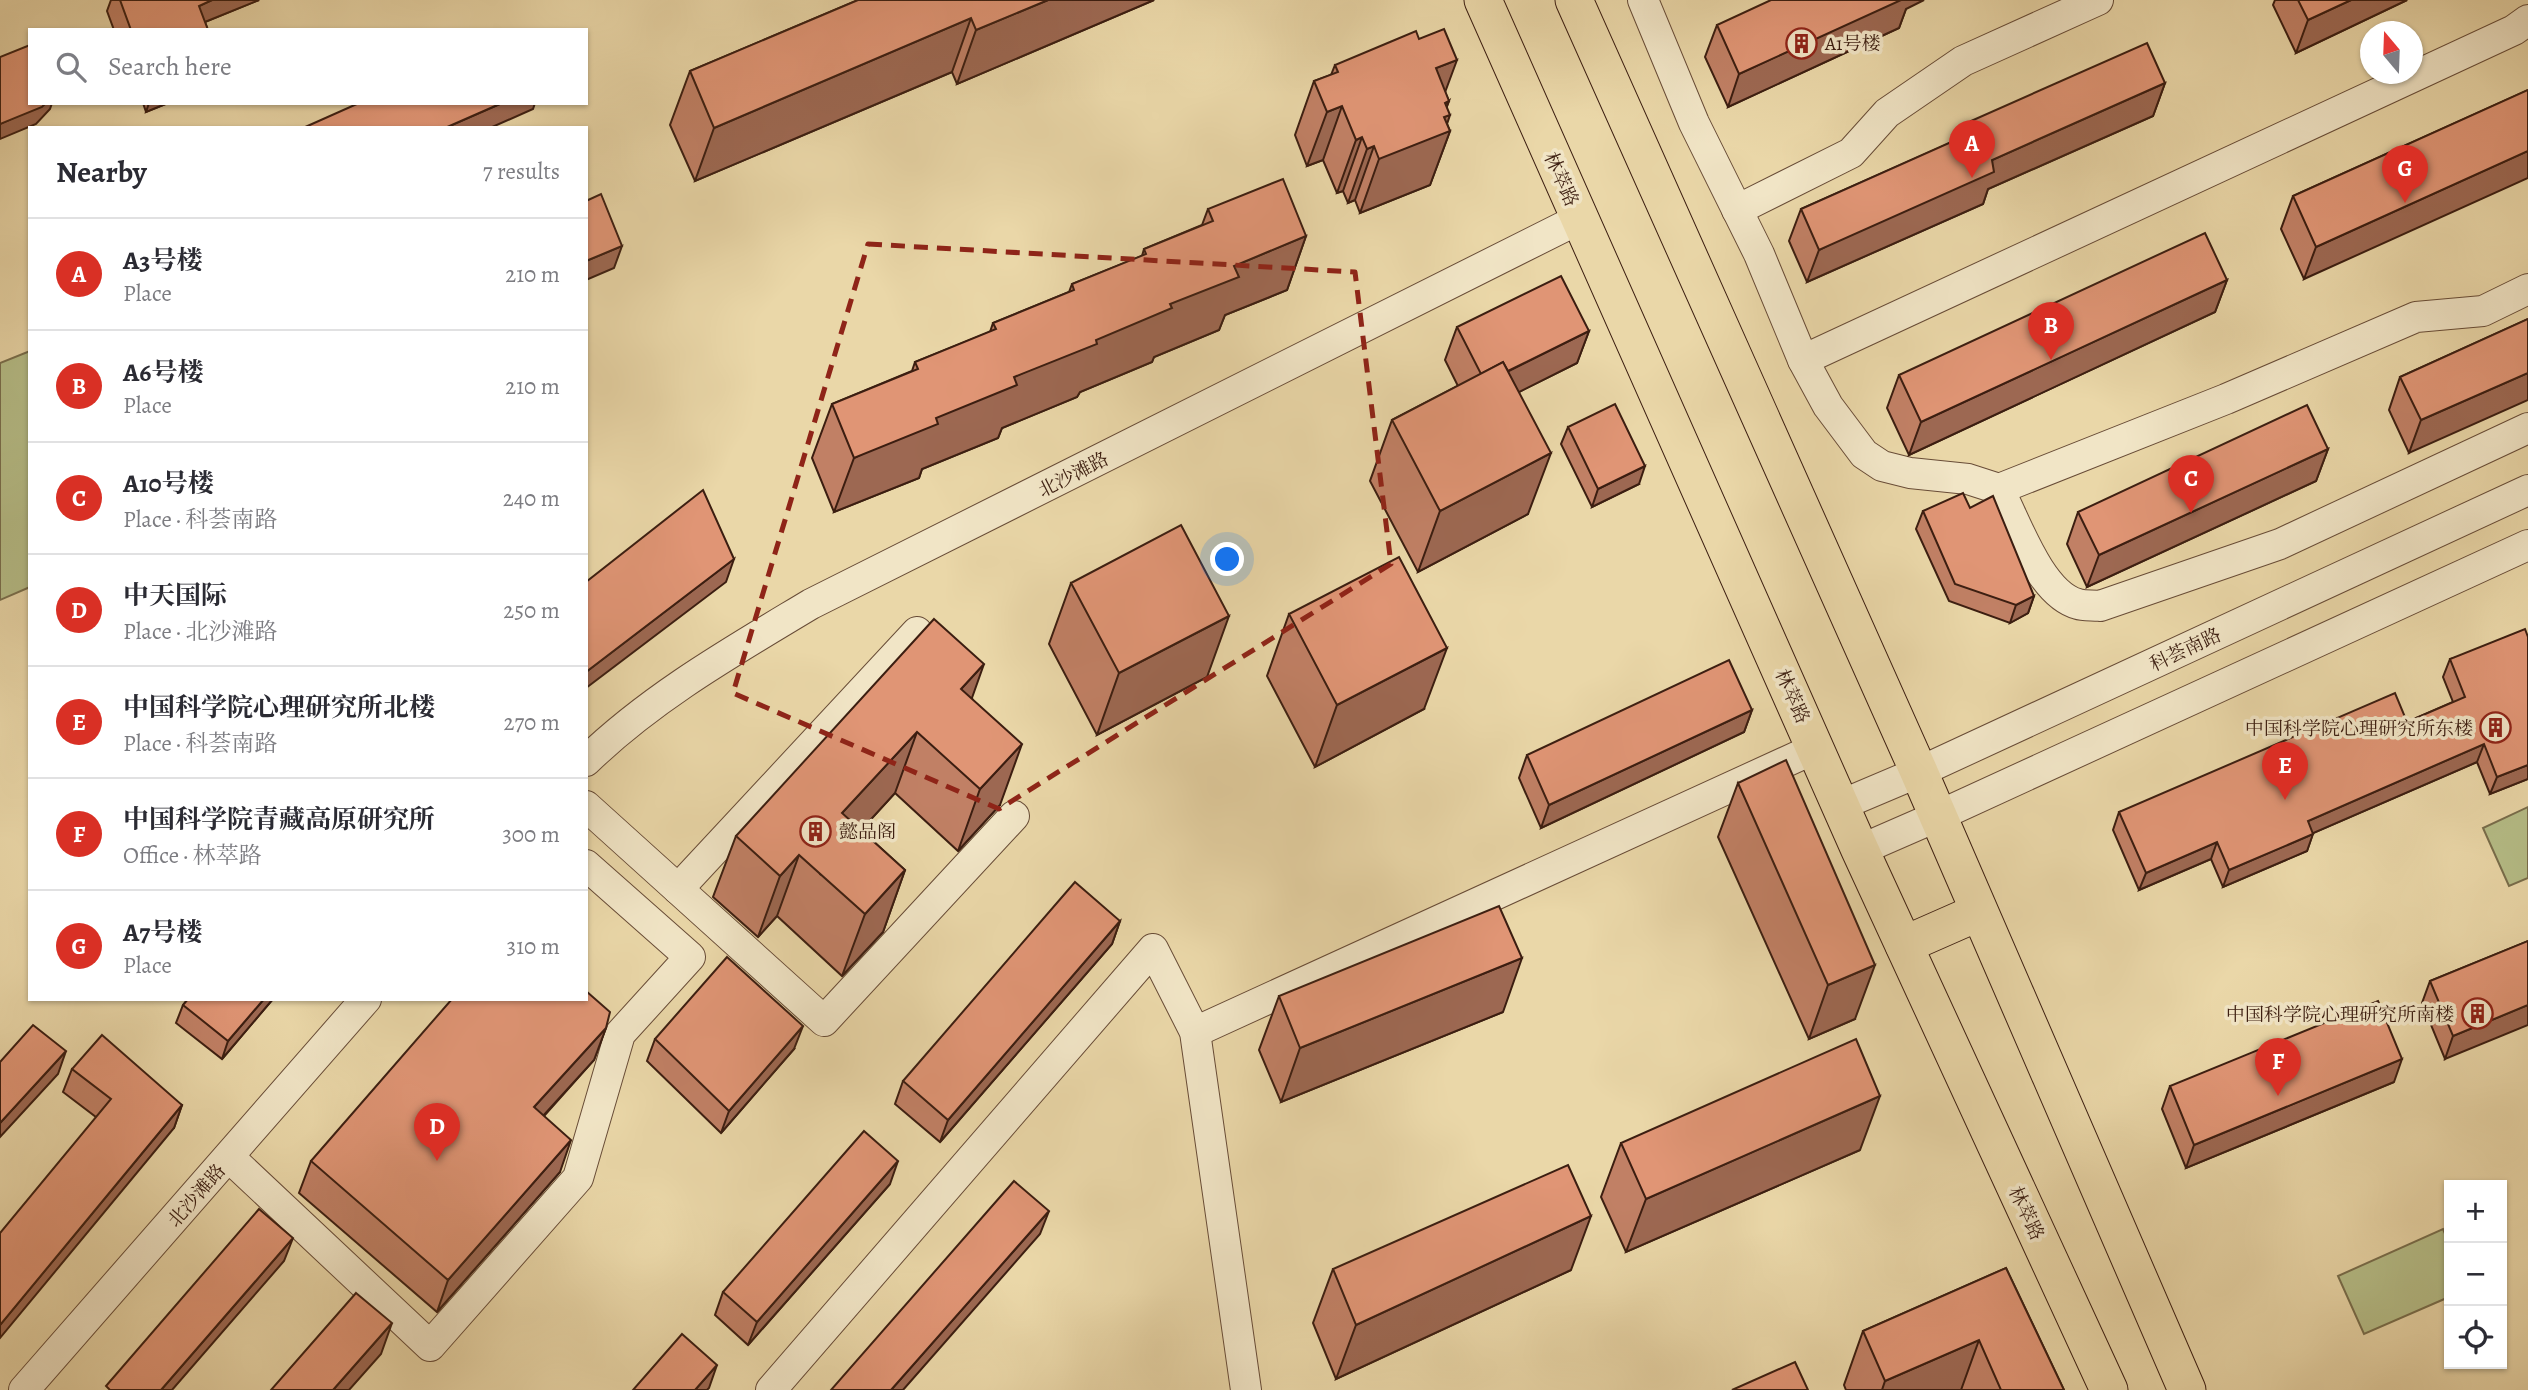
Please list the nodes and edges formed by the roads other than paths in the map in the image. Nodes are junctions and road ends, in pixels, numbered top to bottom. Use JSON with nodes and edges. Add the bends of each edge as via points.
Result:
{"nodes":[{"id":1,"x":1483,"y":0,"type":"edge"},
{"id":2,"x":1574,"y":0,"type":"edge"},
{"id":3,"x":1643,"y":0,"type":"edge"},
{"id":4,"x":2098,"y":0,"type":"edge"},
{"id":5,"x":2528,"y":20,"type":"edge"},
{"id":6,"x":1737,"y":210,"type":"junction"},
{"id":7,"x":1579,"y":219,"type":"junction"},
{"id":8,"x":2528,"y":289,"type":"edge"},
{"id":9,"x":1803,"y":360,"type":"junction"},
{"id":10,"x":2528,"y":428,"type":"edge"},
{"id":11,"x":1999,"y":489,"type":"junction"},
{"id":12,"x":2528,"y":491,"type":"edge"},
{"id":13,"x":2528,"y":545,"type":"edge"},
{"id":14,"x":918,"y":632,"type":"edge"},
{"id":15,"x":1816,"y":748,"type":"junction"},
{"id":16,"x":588,"y":759,"type":"edge"},
{"id":17,"x":1919,"y":772,"type":"junction"},
{"id":18,"x":1841,"y":805,"type":"junction"},
{"id":19,"x":588,"y":808,"type":"edge"},
{"id":20,"x":1014,"y":816,"type":"edge"},
{"id":21,"x":1938,"y":816,"type":"junction"},
{"id":22,"x":1860,"y":850,"type":"junction"},
{"id":23,"x":588,"y":868,"type":"edge"},
{"id":24,"x":678,"y":889,"type":"junction"},
{"id":25,"x":1979,"y":912,"type":"junction"},
{"id":26,"x":1904,"y":945,"type":"junction"},
{"id":27,"x":364,"y":1001,"type":"edge"},
{"id":28,"x":1195,"y":1032,"type":"junction"},
{"id":29,"x":229,"y":1157,"type":"junction"},
{"id":30,"x":24,"y":1390,"type":"edge"},
{"id":31,"x":771,"y":1390,"type":"edge"},
{"id":32,"x":1246,"y":1390,"type":"edge"},
{"id":33,"x":2109,"y":1390,"type":"edge"},
{"id":34,"x":2187,"y":1390,"type":"edge"}],
"edges":[{"from":1,"to":7,"type":"main road","name":"林萃路"},
{"from":2,"to":17,"type":"main road"},
{"from":3,"to":6,"type":"street","via":[[1694,123]]},
{"from":4,"to":6,"type":"street","via":[[1963,61],[1887,113],[1851,153]]},
{"from":5,"to":9,"type":"street"},
{"from":6,"to":9,"type":"street"},
{"from":7,"to":15,"type":"main road","name":"林萃路"},
{"from":7,"to":16,"type":"street","name":"北沙滩路","via":[[811,604],[713,664],[615,733]]},
{"from":8,"to":11,"type":"street","via":[[2483,312],[2416,317],[2226,400]]},
{"from":9,"to":11,"type":"street","via":[[1828,405],[1864,454],[1882,466],[1968,479]]},
{"from":10,"to":11,"type":"street","via":[[2280,544],[2100,606],[2078,605],[2060,596],[2042,575]]},
{"from":12,"to":17,"type":"street","name":"科荟南路"},
{"from":13,"to":21,"type":"street"},
{"from":14,"to":24,"type":"street"},
{"from":15,"to":18,"type":"main road","name":"林萃路"},
{"from":15,"to":28,"type":"street"},
{"from":17,"to":18,"type":"street","name":"科荟南路"},
{"from":17,"to":21,"type":"main road"},
{"from":18,"to":22,"type":"main road","name":"林萃路"},
{"from":19,"to":24,"type":"street"},
{"from":20,"to":24,"type":"street","via":[[824,1021]]},
{"from":21,"to":22,"type":"street"},
{"from":21,"to":25,"type":"main road"},
{"from":22,"to":26,"type":"main road","name":"林萃路"},
{"from":23,"to":29,"type":"street","via":[[690,957],[620,1034],[578,1178],[430,1346]]},
{"from":25,"to":26,"type":"main road"},
{"from":25,"to":34,"type":"main road"},
{"from":26,"to":33,"type":"main road","name":"林萃路"},
{"from":27,"to":29,"type":"street","name":"北沙滩路"},
{"from":28,"to":31,"type":"street","via":[[1153,949]]},
{"from":28,"to":32,"type":"street"},
{"from":29,"to":30,"type":"street","name":"北沙滩路"}]}
